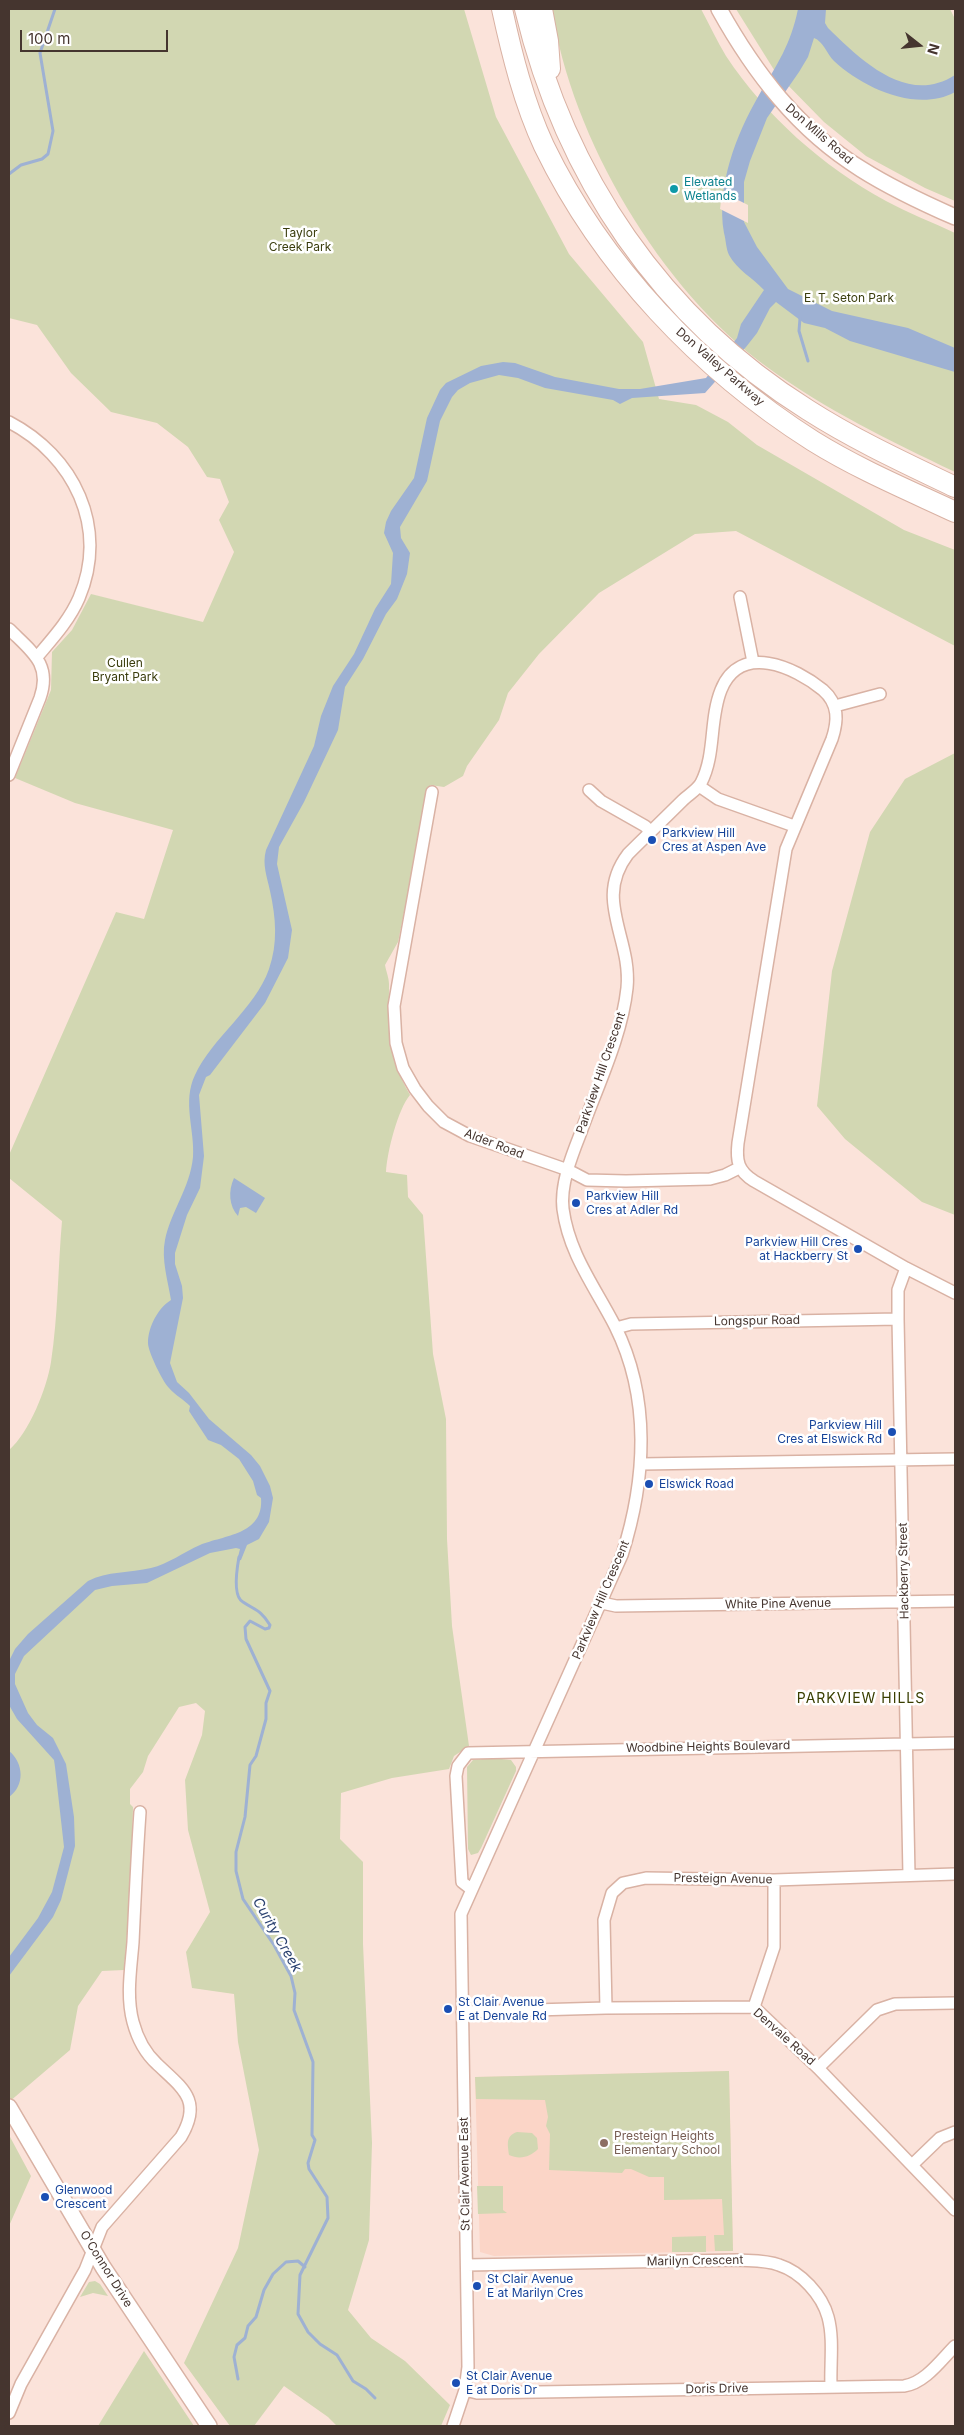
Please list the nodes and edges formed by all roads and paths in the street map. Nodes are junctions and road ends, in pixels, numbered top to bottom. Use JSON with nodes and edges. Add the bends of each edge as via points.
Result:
{"nodes":[{"id":1,"x":496,"y":9,"type":"edge"},
{"id":2,"x":502,"y":9,"type":"edge"},
{"id":3,"x":525,"y":9,"type":"edge"},
{"id":4,"x":542,"y":9,"type":"edge"},
{"id":5,"x":719,"y":9,"type":"edge"},
{"id":6,"x":512,"y":52,"type":"junction"},
{"id":7,"x":552,"y":98,"type":"junction"},
{"id":8,"x":955,"y":217,"type":"edge"},
{"id":9,"x":9,"y":422,"type":"edge"},
{"id":10,"x":955,"y":487,"type":"edge"},
{"id":11,"x":955,"y":512,"type":"edge"},
{"id":12,"x":740,"y":597,"type":"dead end"},
{"id":13,"x":9,"y":629,"type":"edge"},
{"id":14,"x":37,"y":657,"type":"junction"},
{"id":15,"x":754,"y":662,"type":"junction"},
{"id":16,"x":880,"y":694,"type":"dead end"},
{"id":17,"x":835,"y":706,"type":"junction"},
{"id":18,"x":14,"y":744,"type":"edge"},
{"id":19,"x":9,"y":775,"type":"edge"},
{"id":20,"x":699,"y":786,"type":"junction"},
{"id":21,"x":589,"y":790,"type":"dead end"},
{"id":22,"x":432,"y":792,"type":"dead end"},
{"id":23,"x":794,"y":826,"type":"junction"},
{"id":24,"x":650,"y":832,"type":"junction"},
{"id":25,"x":739,"y":1168,"type":"junction"},
{"id":26,"x":568,"y":1170,"type":"junction"},
{"id":27,"x":906,"y":1268,"type":"junction"},
{"id":28,"x":955,"y":1293,"type":"edge"},
{"id":29,"x":898,"y":1318,"type":"junction"},
{"id":30,"x":616,"y":1328,"type":"junction"},
{"id":31,"x":955,"y":1459,"type":"edge"},
{"id":32,"x":901,"y":1460,"type":"junction"},
{"id":33,"x":642,"y":1464,"type":"junction"},
{"id":34,"x":955,"y":1601,"type":"edge"},
{"id":35,"x":905,"y":1602,"type":"junction"},
{"id":36,"x":602,"y":1603,"type":"junction"},
{"id":37,"x":955,"y":1743,"type":"edge"},
{"id":38,"x":907,"y":1744,"type":"junction"},
{"id":39,"x":535,"y":1751,"type":"junction"},
{"id":40,"x":140,"y":1812,"type":"dead end"},
{"id":41,"x":955,"y":1874,"type":"edge"},
{"id":42,"x":909,"y":1875,"type":"junction"},
{"id":43,"x":774,"y":1880,"type":"junction"},
{"id":44,"x":471,"y":1889,"type":"junction"},
{"id":45,"x":460,"y":1920,"type":"joint"},
{"id":46,"x":955,"y":2003,"type":"edge"},
{"id":47,"x":754,"y":2007,"type":"junction"},
{"id":48,"x":606,"y":2008,"type":"junction"},
{"id":49,"x":462,"y":2012,"type":"junction"},
{"id":50,"x":818,"y":2068,"type":"junction"},
{"id":51,"x":9,"y":2107,"type":"edge"},
{"id":52,"x":955,"y":2132,"type":"edge"},
{"id":53,"x":912,"y":2165,"type":"junction"},
{"id":54,"x":955,"y":2210,"type":"edge"},
{"id":55,"x":92,"y":2249,"type":"junction"},
{"id":56,"x":468,"y":2265,"type":"junction"},
{"id":57,"x":955,"y":2346,"type":"edge"},
{"id":58,"x":831,"y":2387,"type":"junction"},
{"id":59,"x":465,"y":2390,"type":"junction"},
{"id":60,"x":9,"y":2413,"type":"edge"},
{"id":61,"x":209,"y":2426,"type":"edge"},
{"id":62,"x":454,"y":2426,"type":"edge"}],
"edges":[{"from":1,"to":6,"type":"highway"},
{"from":2,"to":6,"type":"highway","name":"Don Valley Parkway"},
{"from":3,"to":7,"type":"highway","name":"Don Valley Parkway"},
{"from":4,"to":7,"type":"highway"},
{"from":5,"to":8,"type":"main road","name":"Don Mills Road","via":[[749,61],[800,120],[859,168]]},
{"from":6,"to":11,"type":"highway","name":"Don Valley Parkway","via":[[544,145],[574,200],[606,250],[692,346],[742,389],[814,442]]},
{"from":7,"to":10,"type":"highway","name":"Don Valley Parkway","via":[[601,201],[673,298],[706,330],[756,374],[807,410]]},
{"from":9,"to":14,"type":"street","via":[[29,433],[63,467],[79,494],[89,528],[88,569],[79,599],[58,633]]},
{"from":12,"to":15,"type":"street"},
{"from":13,"to":14,"type":"street"},
{"from":14,"to":18,"type":"street","via":[[44,674],[44,686]]},
{"from":15,"to":17,"type":"street","via":[[762,661],[788,669],[823,690]]},
{"from":15,"to":20,"type":"street","name":"Parkview Hill Crescent","via":[[737,670],[720,691],[710,758]]},
{"from":16,"to":17,"type":"street"},
{"from":17,"to":23,"type":"street","via":[[836,728]]},
{"from":18,"to":19,"type":"street"},
{"from":20,"to":23,"type":"street","via":[[718,799]]},
{"from":20,"to":24,"type":"street","name":"Parkview Hill Crescent"},
{"from":21,"to":24,"type":"street"},
{"from":22,"to":26,"type":"street","name":"Alder Road","via":[[394,1006],[396,1043],[403,1068],[419,1095],[444,1122],[470,1136]]},
{"from":23,"to":25,"type":"street","via":[[786,849],[738,1143]]},
{"from":24,"to":26,"type":"street","name":"Parkview Hill Crescent","via":[[620,864],[613,883],[613,910],[626,960],[625,1000],[619,1026]]},
{"from":25,"to":26,"type":"street","name":"Alder Road","via":[[710,1178],[626,1181],[587,1180]]},
{"from":25,"to":27,"type":"street","via":[[754,1181]]},
{"from":26,"to":30,"type":"street","name":"Parkview Hill Crescent","via":[[563,1208],[574,1254]]},
{"from":27,"to":28,"type":"street"},
{"from":27,"to":29,"type":"street","name":"Hackberry Street","via":[[898,1290]]},
{"from":29,"to":30,"type":"street","name":"Longspur Road","via":[[631,1324]]},
{"from":29,"to":32,"type":"street","name":"Hackberry Street"},
{"from":30,"to":33,"type":"street","name":"Parkview Hill Crescent","via":[[636,1388]]},
{"from":31,"to":32,"type":"street"},
{"from":32,"to":33,"type":"street"},
{"from":32,"to":35,"type":"street","name":"Hackberry Street"},
{"from":33,"to":36,"type":"street","name":"Parkview Hill Crescent","via":[[631,1527]]},
{"from":34,"to":35,"type":"street","name":"White Pine Avenue"},
{"from":35,"to":36,"type":"street","name":"White Pine Avenue","via":[[616,1606]]},
{"from":35,"to":38,"type":"street","name":"Hackberry Street"},
{"from":36,"to":39,"type":"street","name":"Parkview Hill Crescent"},
{"from":37,"to":38,"type":"street","name":"Woodbine Heights Boulevard"},
{"from":38,"to":39,"type":"street","name":"Woodbine Heights Boulevard"},
{"from":38,"to":42,"type":"street","name":"Hackberry Street"},
{"from":39,"to":44,"type":"street","name":"Parkview Hill Crescent"},
{"from":39,"to":44,"type":"street","name":"Woodbine Heights Boulevard","via":[[476,1752],[462,1758],[456,1776],[462,1882]]},
{"from":40,"to":55,"type":"street","via":[[130,1990],[132,2021],[144,2049],[184,2089],[191,2110],[182,2137],[102,2227]]},
{"from":41,"to":42,"type":"street","name":"Presteign Avenue"},
{"from":42,"to":43,"type":"street","name":"Presteign Avenue"},
{"from":43,"to":47,"type":"street","via":[[774,1947]]},
{"from":43,"to":48,"type":"street","name":"Presteign Avenue","via":[[646,1878],[623,1884],[612,1892],[604,1920]]},
{"from":44,"to":45,"type":"street","name":"Parkview Hill Crescent"},
{"from":45,"to":49,"type":"street","name":"St Clair Avenue East"},
{"from":46,"to":50,"type":"street","via":[[895,2004],[877,2010]]},
{"from":47,"to":48,"type":"street","name":"Denvale Road"},
{"from":47,"to":50,"type":"street","name":"Denvale Road"},
{"from":48,"to":49,"type":"street","name":"Denvale Road"},
{"from":49,"to":56,"type":"street","name":"St Clair Avenue East"},
{"from":50,"to":53,"type":"street","name":"Denvale Road"},
{"from":51,"to":55,"type":"main road","name":"O'Connor Drive"},
{"from":52,"to":53,"type":"street","via":[[940,2138]]},
{"from":53,"to":54,"type":"street","name":"Denvale Road"},
{"from":55,"to":60,"type":"street"},
{"from":55,"to":61,"type":"main road","name":"O'Connor Drive"},
{"from":56,"to":58,"type":"street","name":"Marilyn Crescent","via":[[737,2260],[779,2265],[808,2284],[821,2300],[830,2334]]},
{"from":56,"to":59,"type":"street","name":"St Clair Avenue East"},
{"from":57,"to":58,"type":"street","name":"Doris Drive","via":[[911,2385]]},
{"from":58,"to":59,"type":"street","name":"Doris Drive","via":[[554,2393],[477,2393]]},
{"from":59,"to":62,"type":"street","name":"St Clair Avenue East"}]}
